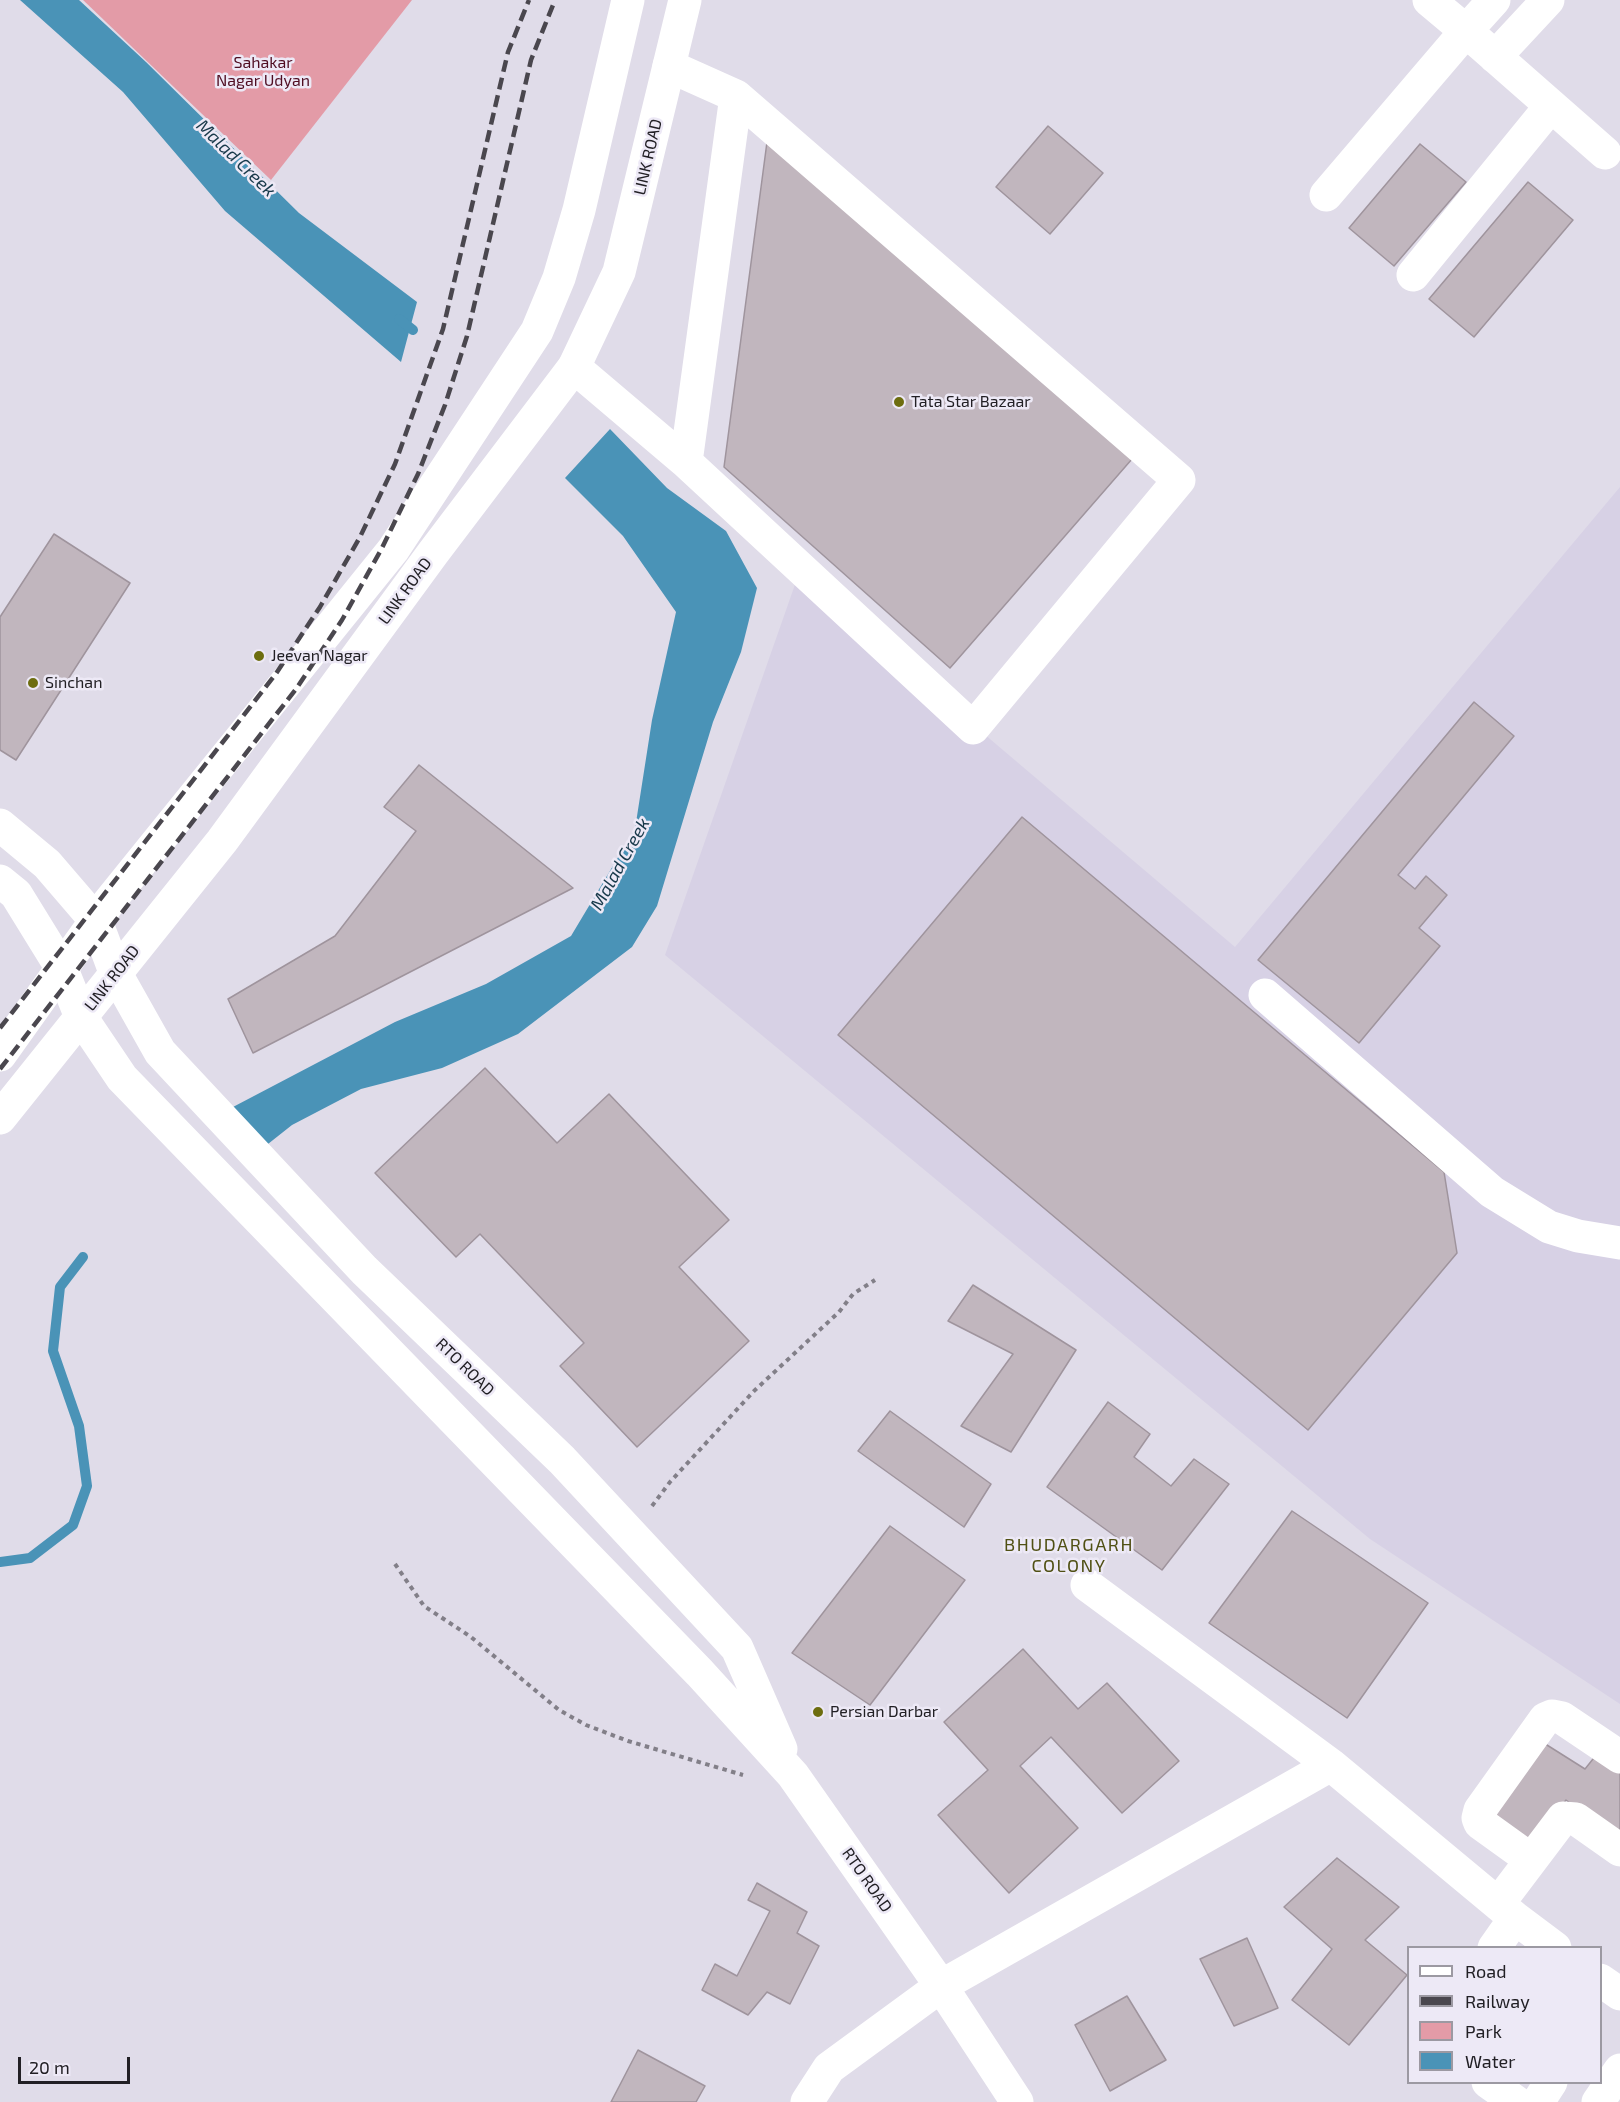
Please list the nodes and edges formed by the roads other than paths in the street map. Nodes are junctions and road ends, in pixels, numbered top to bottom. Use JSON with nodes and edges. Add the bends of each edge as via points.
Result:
{"nodes":[{"id":1,"x":628,"y":0,"type":"edge"},
{"id":2,"x":685,"y":0,"type":"edge"},
{"id":3,"x":1429,"y":0,"type":"edge"},
{"id":4,"x":1494,"y":0,"type":"edge"},
{"id":5,"x":1548,"y":0,"type":"edge"},
{"id":6,"x":1466,"y":30,"type":"junction"},
{"id":7,"x":1495,"y":57,"type":"junction"},
{"id":8,"x":669,"y":66,"type":"junction"},
{"id":9,"x":736,"y":96,"type":"junction"},
{"id":10,"x":1550,"y":107,"type":"junction"},
{"id":11,"x":1605,"y":153,"type":"dead end"},
{"id":12,"x":1326,"y":195,"type":"dead end"},
{"id":13,"x":1413,"y":274,"type":"dead end"},
{"id":14,"x":574,"y":367,"type":"junction"},
{"id":15,"x":686,"y":462,"type":"junction"},
{"id":16,"x":0,"y":825,"type":"edge"},
{"id":17,"x":0,"y":881,"type":"edge"},
{"id":18,"x":96,"y":921,"type":"junction"},
{"id":19,"x":61,"y":967,"type":"junction"},
{"id":20,"x":116,"y":972,"type":"junction"},
{"id":21,"x":1265,"y":995,"type":"dead end"},
{"id":22,"x":81,"y":1017,"type":"junction"},
{"id":23,"x":0,"y":1055,"type":"edge"},
{"id":24,"x":0,"y":1118,"type":"edge"},
{"id":25,"x":1620,"y":1243,"type":"edge"},
{"id":26,"x":1087,"y":1585,"type":"dead end"},
{"id":27,"x":1620,"y":1757,"type":"edge"},
{"id":28,"x":1331,"y":1765,"type":"junction"},
{"id":29,"x":793,"y":1775,"type":"junction"},
{"id":30,"x":1620,"y":1850,"type":"edge"},
{"id":31,"x":1530,"y":1859,"type":"junction"},
{"id":32,"x":1507,"y":1911,"type":"junction"},
{"id":33,"x":1495,"y":1946,"type":"edge"},
{"id":34,"x":1554,"y":1946,"type":"edge"},
{"id":35,"x":941,"y":1986,"type":"junction"},
{"id":36,"x":1620,"y":2070,"type":"edge"},
{"id":37,"x":1491,"y":2084,"type":"edge"},
{"id":38,"x":1550,"y":2084,"type":"edge"},
{"id":39,"x":807,"y":2102,"type":"edge"},
{"id":40,"x":1017,"y":2102,"type":"edge"},
{"id":41,"x":1516,"y":2102,"type":"edge"},
{"id":42,"x":1538,"y":2102,"type":"edge"},
{"id":43,"x":1598,"y":2102,"type":"edge"}],
"edges":[{"from":1,"to":18,"type":"street","name":"LINK ROAD","via":[[579,210],[559,279],[537,331],[393,549]]},
{"from":2,"to":8,"type":"street","name":"LINK ROAD"},
{"from":3,"to":6,"type":"street"},
{"from":4,"to":6,"type":"street"},
{"from":5,"to":7,"type":"street"},
{"from":6,"to":7,"type":"street"},
{"from":6,"to":12,"type":"street"},
{"from":7,"to":10,"type":"street"},
{"from":8,"to":9,"type":"street"},
{"from":8,"to":14,"type":"street","name":"LINK ROAD","via":[[619,272]]},
{"from":9,"to":15,"type":"street"},
{"from":9,"to":15,"type":"street","via":[[1179,480],[973,728]]},
{"from":10,"to":11,"type":"street"},
{"from":10,"to":13,"type":"street"},
{"from":14,"to":15,"type":"street"},
{"from":14,"to":20,"type":"street","name":"LINK ROAD","via":[[222,841]]},
{"from":16,"to":18,"type":"street","name":"RTO ROAD","via":[[47,864]]},
{"from":17,"to":19,"type":"street","name":"RTO ROAD","via":[[16,894]]},
{"from":18,"to":19,"type":"street","name":"LINK ROAD"},
{"from":18,"to":20,"type":"street","name":"RTO ROAD"},
{"from":19,"to":22,"type":"street","name":"RTO ROAD"},
{"from":19,"to":23,"type":"street","name":"LINK ROAD"},
{"from":20,"to":22,"type":"street","name":"LINK ROAD"},
{"from":20,"to":29,"type":"street","name":"RTO ROAD","via":[[160,1052],[363,1270],[562,1460],[737,1648]]},
{"from":21,"to":25,"type":"street","via":[[1492,1192],[1549,1227]]},
{"from":22,"to":24,"type":"street","name":"LINK ROAD"},
{"from":22,"to":29,"type":"street","name":"RTO ROAD","via":[[122,1078],[700,1673]]},
{"from":26,"to":28,"type":"street"},
{"from":27,"to":31,"type":"street","via":[[1562,1718],[1545,1719],[1478,1818]]},
{"from":28,"to":32,"type":"street"},
{"from":28,"to":35,"type":"street"},
{"from":29,"to":35,"type":"street","name":"RTO ROAD"},
{"from":30,"to":31,"type":"street","via":[[1576,1819],[1563,1818]]},
{"from":31,"to":32,"type":"street"},
{"from":32,"to":33,"type":"street"},
{"from":32,"to":34,"type":"street"},
{"from":35,"to":39,"type":"street","via":[[829,2068]]},
{"from":35,"to":40,"type":"street","name":"RTO ROAD"},
{"from":36,"to":43,"type":"street"},
{"from":37,"to":41,"type":"street"},
{"from":38,"to":42,"type":"street"}]}
